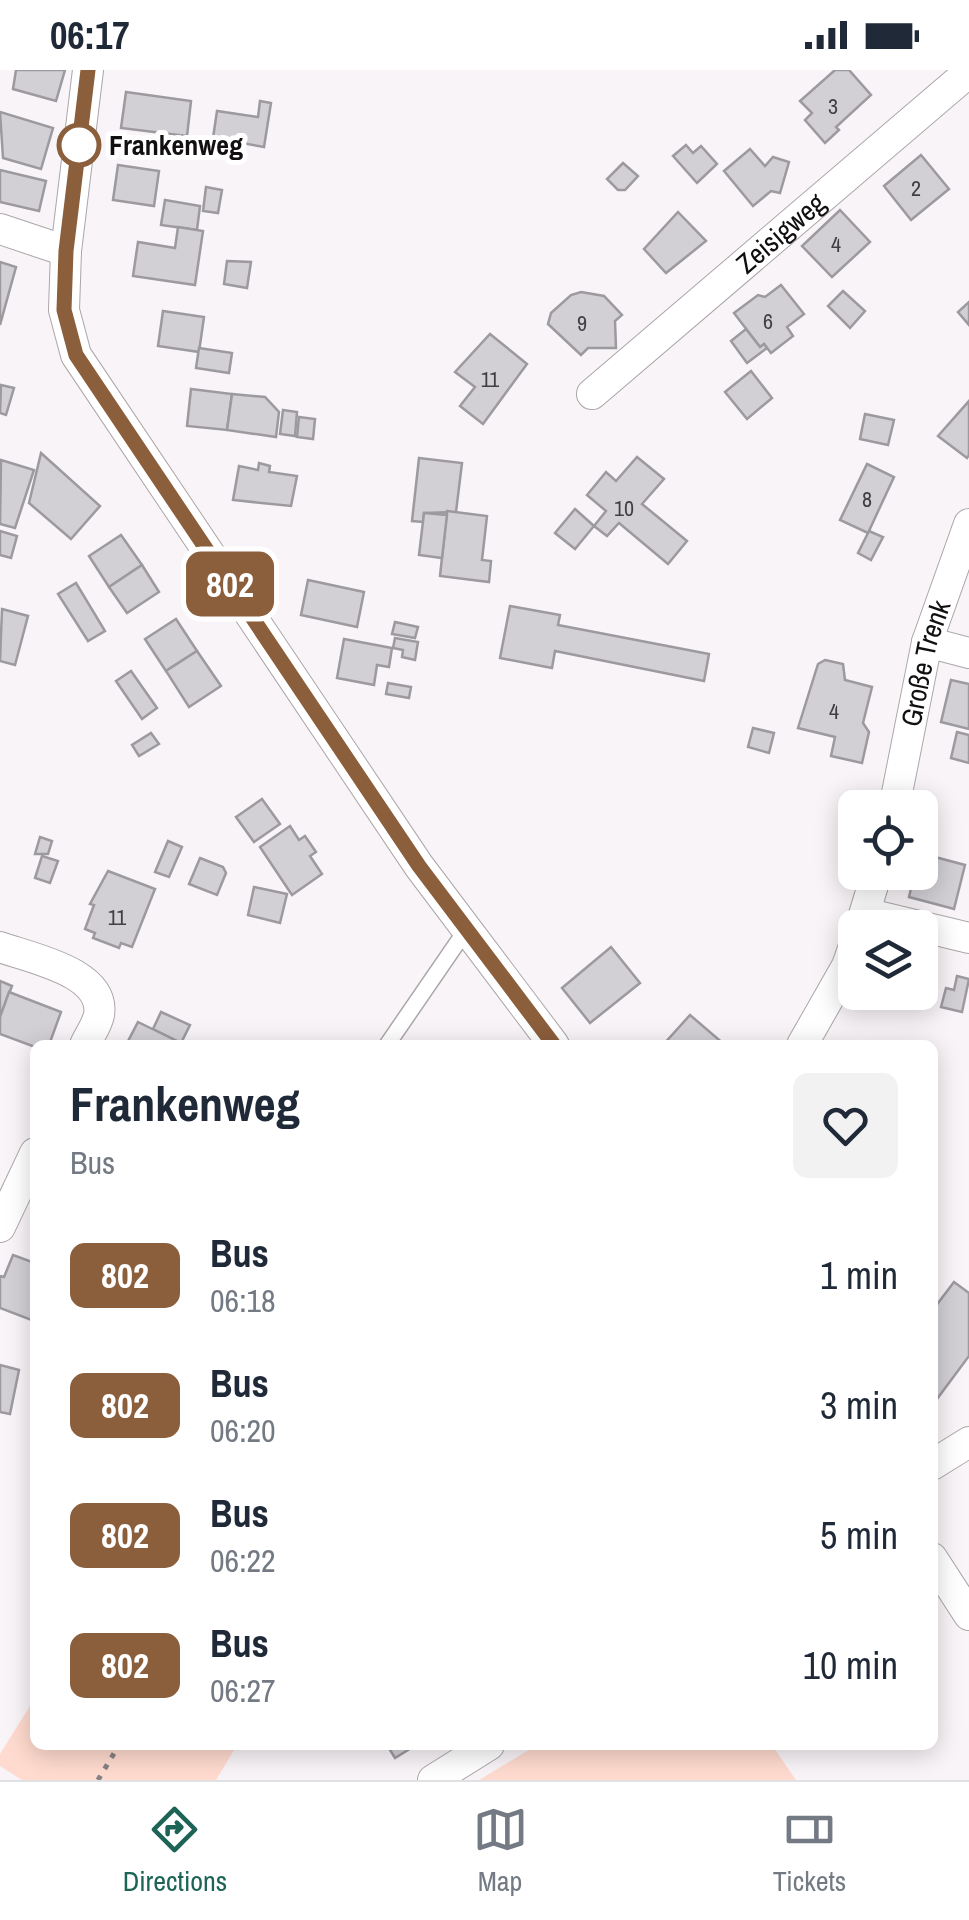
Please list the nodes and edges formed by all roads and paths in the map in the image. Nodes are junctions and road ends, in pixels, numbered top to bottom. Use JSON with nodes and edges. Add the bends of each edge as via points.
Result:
{"nodes":[{"id":1,"x":88,"y":70,"type":"edge"},
{"id":2,"x":969,"y":72,"type":"edge"},
{"id":3,"x":0,"y":229,"type":"edge"},
{"id":4,"x":66,"y":251,"type":"junction"},
{"id":5,"x":592,"y":394,"type":"dead end"},
{"id":6,"x":969,"y":524,"type":"edge"},
{"id":7,"x":928,"y":642,"type":"junction"},
{"id":8,"x":969,"y":653,"type":"edge"},
{"id":9,"x":898,"y":790,"type":"edge"},
{"id":10,"x":466,"y":930,"type":"junction"},
{"id":11,"x":938,"y":933,"type":"edge"},
{"id":12,"x":969,"y":938,"type":"edge"},
{"id":13,"x":0,"y":947,"type":"edge"},
{"id":14,"x":838,"y":982,"type":"edge"},
{"id":15,"x":87,"y":1040,"type":"edge"},
{"id":16,"x":390,"y":1040,"type":"edge"},
{"id":17,"x":550,"y":1040,"type":"edge"},
{"id":18,"x":805,"y":1040,"type":"edge"},
{"id":19,"x":30,"y":1164,"type":"edge"},
{"id":20,"x":0,"y":1227,"type":"edge"},
{"id":21,"x":969,"y":1442,"type":"edge"},
{"id":22,"x":938,"y":1462,"type":"edge"},
{"id":23,"x":938,"y":1567,"type":"edge"},
{"id":24,"x":969,"y":1615,"type":"edge"},
{"id":25,"x":116,"y":1750,"type":"edge"},
{"id":26,"x":481,"y":1750,"type":"edge"},
{"id":27,"x":98,"y":1780,"type":"edge"},
{"id":28,"x":434,"y":1780,"type":"edge"}],
"edges":[{"from":1,"to":4,"type":"street"},
{"from":2,"to":5,"type":"street","name":"Zeisigweg"},
{"from":3,"to":4,"type":"street"},
{"from":4,"to":10,"type":"street","via":[[64,310],[76,355]]},
{"from":6,"to":7,"type":"street","name":"Große Trenk"},
{"from":7,"to":8,"type":"street"},
{"from":7,"to":9,"type":"street","name":"Große Trenk"},
{"from":10,"to":16,"type":"lane"},
{"from":10,"to":17,"type":"street"},
{"from":11,"to":12,"type":"street"},
{"from":13,"to":15,"type":"street","via":[[80,977],[94,990],[100,1014]]},
{"from":14,"to":18,"type":"street"},
{"from":19,"to":20,"type":"street"},
{"from":21,"to":22,"type":"street"},
{"from":23,"to":24,"type":"street"},
{"from":25,"to":27,"type":"path"},
{"from":26,"to":28,"type":"street"}]}
